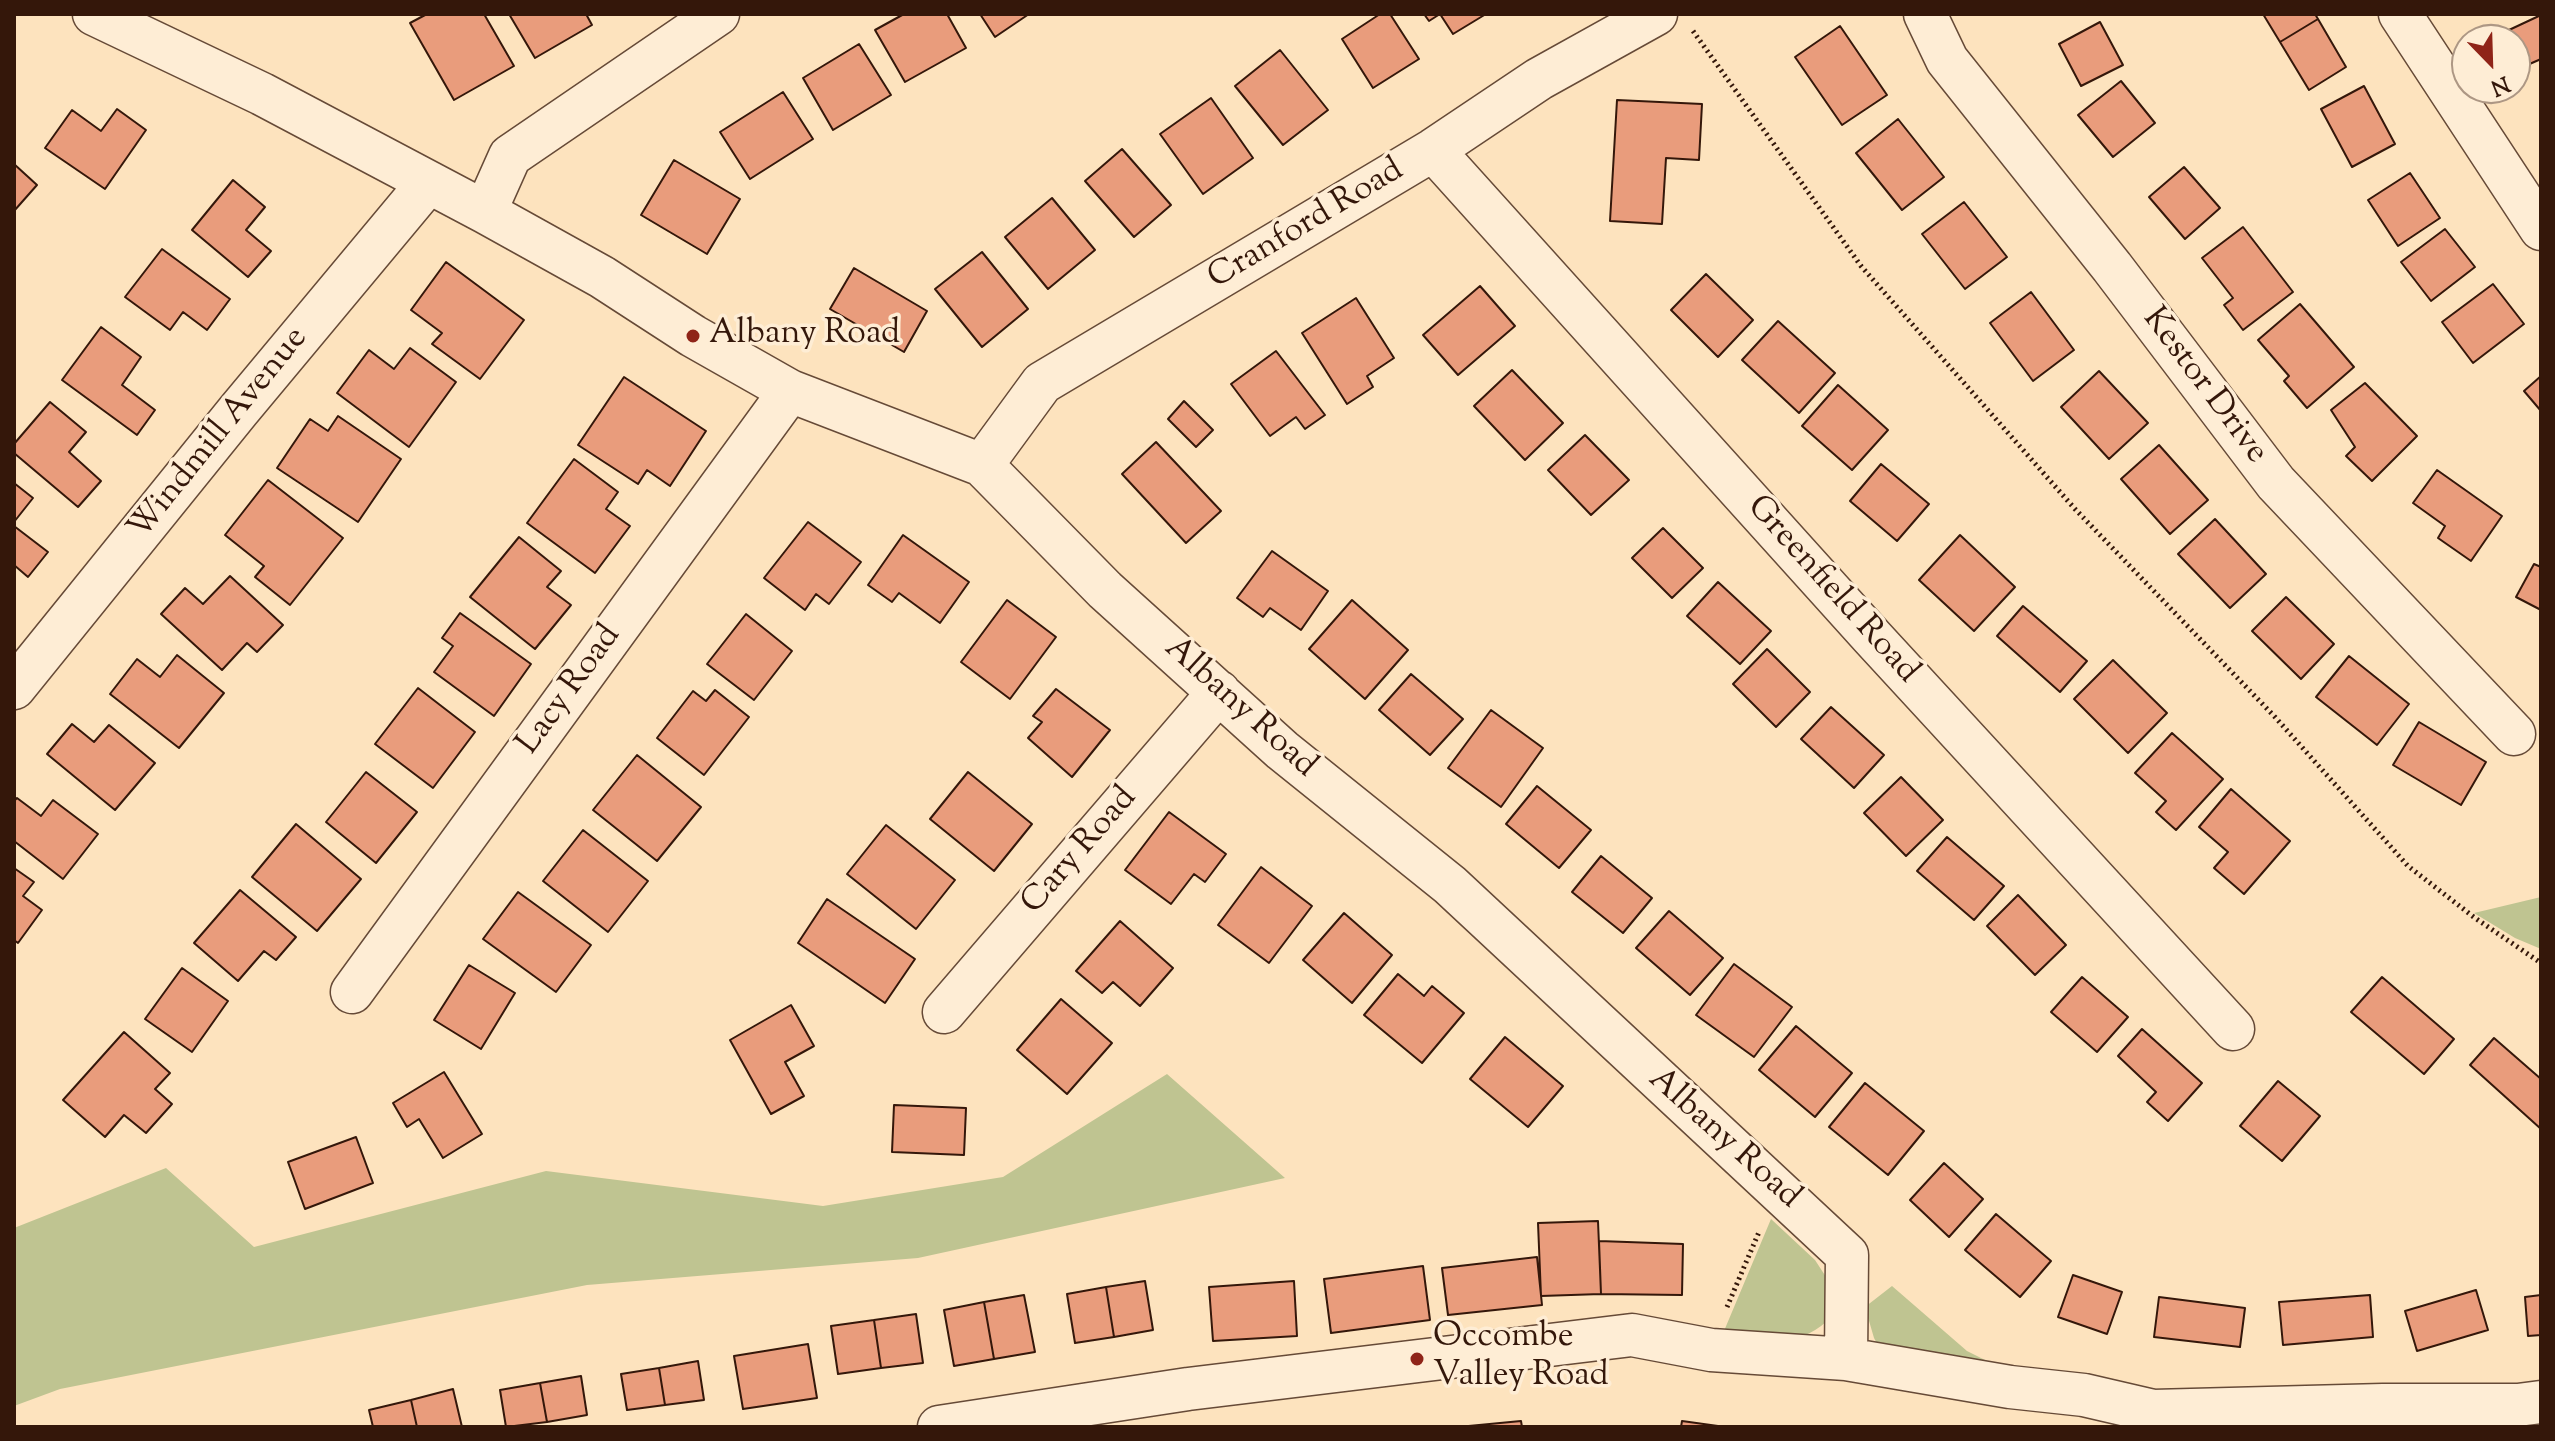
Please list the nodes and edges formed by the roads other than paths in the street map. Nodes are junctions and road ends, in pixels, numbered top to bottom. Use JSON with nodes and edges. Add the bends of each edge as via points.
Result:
{"nodes":[{"id":1,"x":94,"y":14,"type":"edge"},
{"id":2,"x":718,"y":14,"type":"edge"},
{"id":3,"x":1925,"y":14,"type":"edge"},
{"id":4,"x":2400,"y":14,"type":"edge"},
{"id":5,"x":1673,"y":20,"type":"edge"},
{"id":6,"x":1433,"y":150,"type":"junction"},
{"id":7,"x":428,"y":183,"type":"junction"},
{"id":8,"x":485,"y":212,"type":"junction"},
{"id":9,"x":2541,"y":229,"type":"edge"},
{"id":10,"x":790,"y":391,"type":"junction"},
{"id":11,"x":982,"y":465,"type":"junction"},
{"id":12,"x":14,"y":688,"type":"edge"},
{"id":13,"x":1219,"y":692,"type":"junction"},
{"id":14,"x":2514,"y":734,"type":"dead end"},
{"id":15,"x":352,"y":992,"type":"dead end"},
{"id":16,"x":944,"y":1012,"type":"dead end"},
{"id":17,"x":2233,"y":1029,"type":"dead end"},
{"id":18,"x":1846,"y":1359,"type":"junction"},
{"id":19,"x":2541,"y":1402,"type":"edge"},
{"id":20,"x":939,"y":1427,"type":"edge"}],
"edges":[{"from":1,"to":7,"type":"street","name":"Albany Road","via":[[262,94]]},
{"from":2,"to":8,"type":"street","via":[[510,156]]},
{"from":3,"to":14,"type":"street","name":"Kestor Drive","via":[[1947,60],[2276,483]]},
{"from":4,"to":9,"type":"street"},
{"from":5,"to":6,"type":"street","name":"Cranford Road","via":[[1539,79]]},
{"from":6,"to":11,"type":"street","name":"Cranford Road","via":[[1042,383]]},
{"from":6,"to":17,"type":"street","name":"Greenfield Road"},
{"from":7,"to":8,"type":"street","name":"Albany Road"},
{"from":7,"to":12,"type":"street","name":"Windmill Avenue"},
{"from":8,"to":10,"type":"street","name":"Albany Road"},
{"from":10,"to":11,"type":"street","name":"Albany Road"},
{"from":10,"to":15,"type":"street","name":"Lacy Road"},
{"from":11,"to":13,"type":"street","name":"Albany Road","via":[[1105,590]]},
{"from":13,"to":16,"type":"street","name":"Cary Road"},
{"from":13,"to":18,"type":"street","name":"Albany Road","via":[[1282,750],[1450,885],[1847,1255]]},
{"from":18,"to":19,"type":"street","via":[[2084,1395],[2153,1411]]},
{"from":18,"to":20,"type":"street","via":[[1711,1350],[1632,1335],[1203,1387]]}]}
